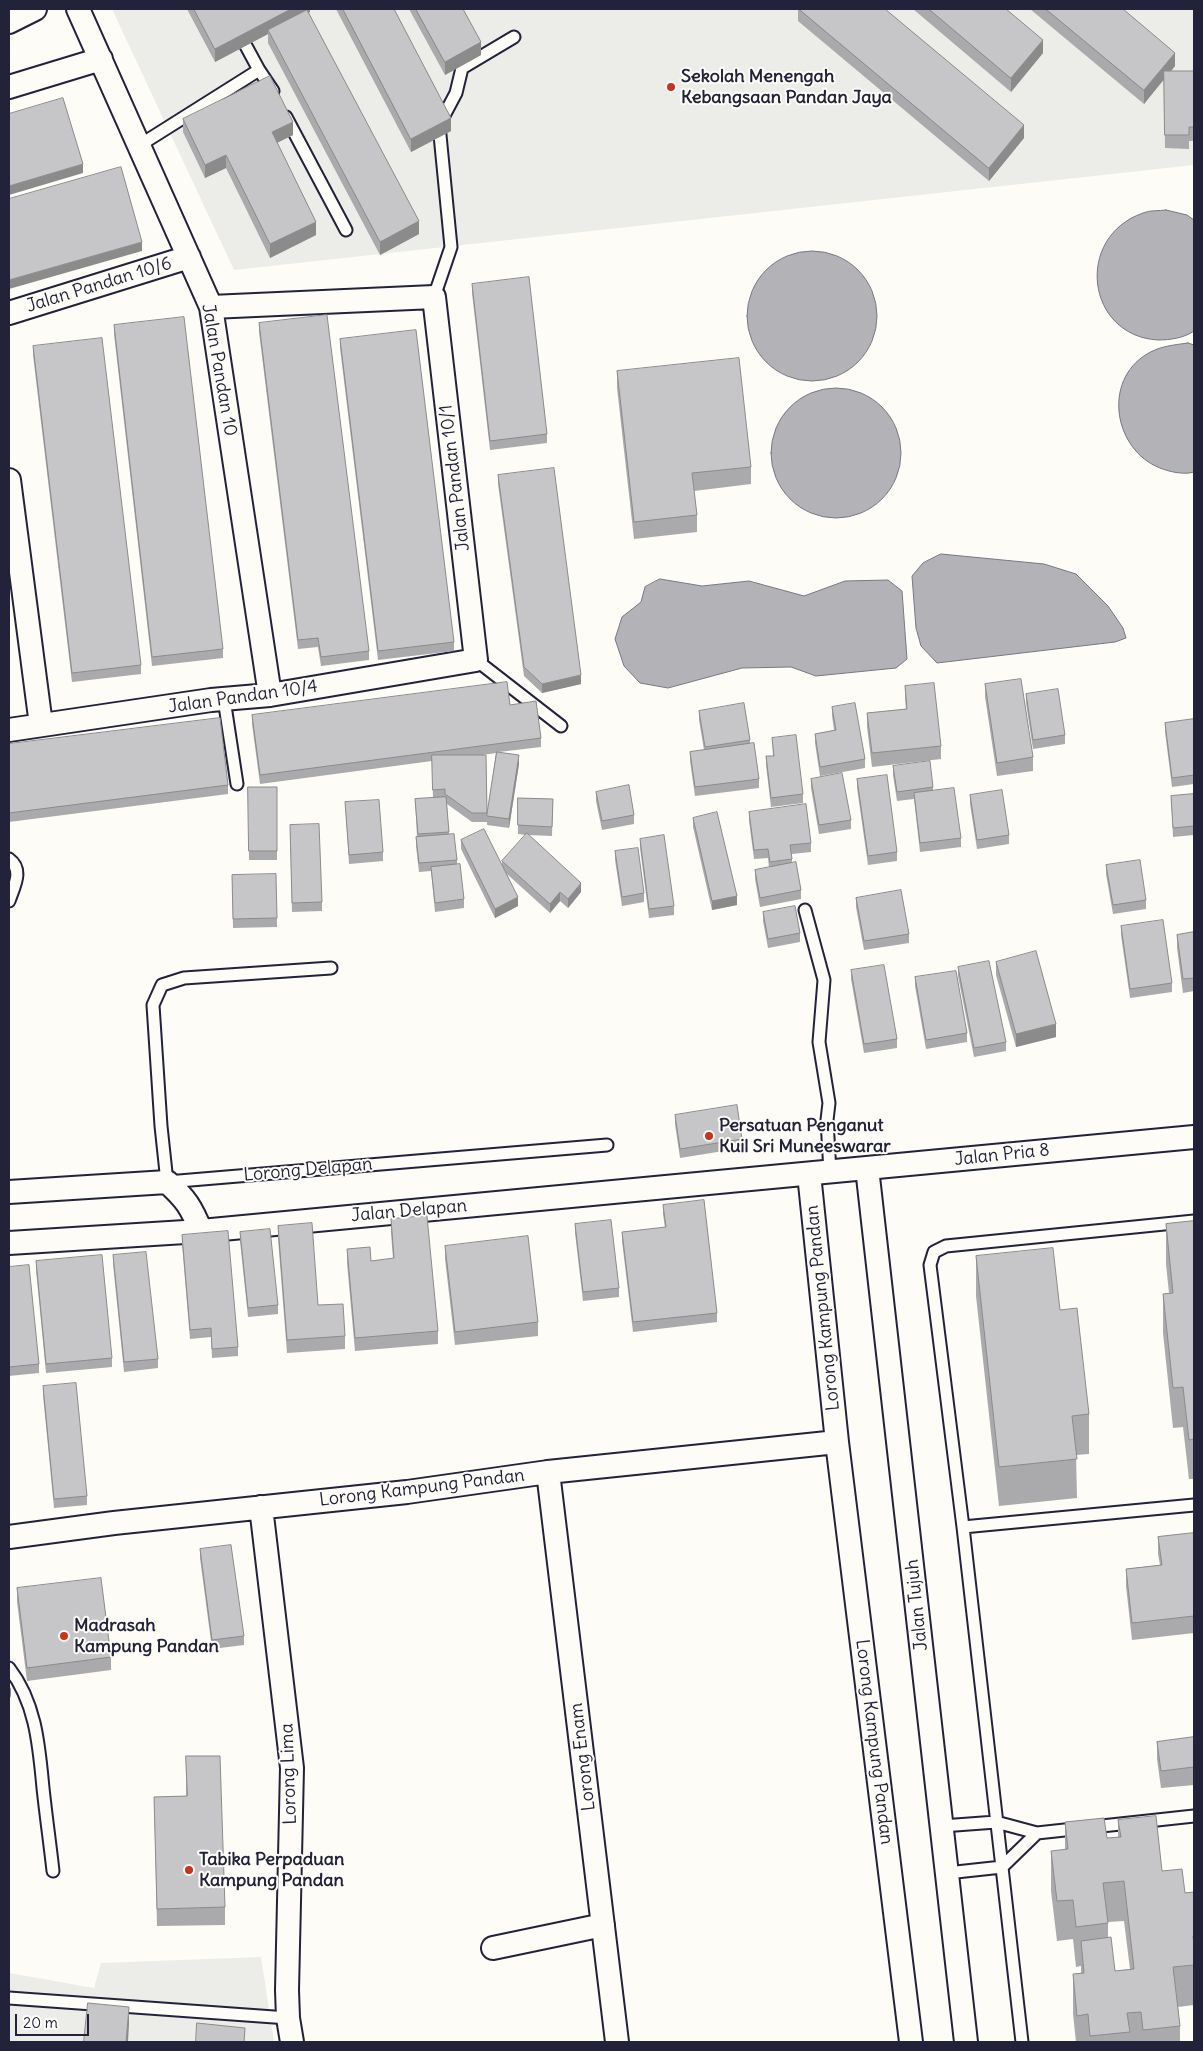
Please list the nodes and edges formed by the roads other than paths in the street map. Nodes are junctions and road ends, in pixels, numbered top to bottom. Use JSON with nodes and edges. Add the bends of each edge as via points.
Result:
{"nodes":[{"id":1,"x":35,"y":9,"type":"edge"},
{"id":2,"x":78,"y":9,"type":"edge"},
{"id":3,"x":9,"y":22,"type":"edge"},
{"id":4,"x":514,"y":37,"type":"dead end"},
{"id":5,"x":246,"y":46,"type":"edge"},
{"id":6,"x":101,"y":59,"type":"junction"},
{"id":7,"x":259,"y":70,"type":"junction"},
{"id":8,"x":9,"y":87,"type":"edge"},
{"id":9,"x":140,"y":145,"type":"junction"},
{"id":10,"x":346,"y":230,"type":"dead end"},
{"id":11,"x":189,"y":257,"type":"junction"},
{"id":12,"x":434,"y":297,"type":"junction"},
{"id":13,"x":211,"y":307,"type":"junction"},
{"id":14,"x":9,"y":313,"type":"edge"},
{"id":15,"x":9,"y":480,"type":"edge"},
{"id":16,"x":476,"y":660,"type":"junction"},
{"id":17,"x":270,"y":695,"type":"junction"},
{"id":18,"x":224,"y":699,"type":"junction"},
{"id":19,"x":41,"y":726,"type":"junction"},
{"id":20,"x":561,"y":726,"type":"dead end"},
{"id":21,"x":9,"y":730,"type":"edge"},
{"id":22,"x":237,"y":784,"type":"dead end"},
{"id":23,"x":9,"y":858,"type":"edge"},
{"id":24,"x":9,"y":901,"type":"edge"},
{"id":25,"x":805,"y":910,"type":"dead end"},
{"id":26,"x":331,"y":968,"type":"dead end"},
{"id":27,"x":1194,"y":1136,"type":"edge"},
{"id":28,"x":607,"y":1145,"type":"dead end"},
{"id":29,"x":867,"y":1168,"type":"junction"},
{"id":30,"x":820,"y":1173,"type":"junction"},
{"id":31,"x":167,"y":1182,"type":"junction"},
{"id":32,"x":9,"y":1192,"type":"edge"},
{"id":33,"x":1194,"y":1221,"type":"edge"},
{"id":34,"x":201,"y":1231,"type":"junction"},
{"id":35,"x":9,"y":1243,"type":"edge"},
{"id":36,"x":836,"y":1442,"type":"junction"},
{"id":37,"x":548,"y":1472,"type":"junction"},
{"id":38,"x":1194,"y":1505,"type":"edge"},
{"id":39,"x":261,"y":1507,"type":"junction"},
{"id":40,"x":964,"y":1527,"type":"junction"},
{"id":41,"x":9,"y":1537,"type":"edge"},
{"id":42,"x":9,"y":1668,"type":"edge"},
{"id":43,"x":1194,"y":1816,"type":"edge"},
{"id":44,"x":996,"y":1822,"type":"junction"},
{"id":45,"x":942,"y":1826,"type":"junction"},
{"id":46,"x":1037,"y":1833,"type":"junction"},
{"id":47,"x":1002,"y":1867,"type":"junction"},
{"id":48,"x":53,"y":1871,"type":"dead end"},
{"id":49,"x":947,"y":1873,"type":"junction"},
{"id":50,"x":603,"y":1925,"type":"junction"},
{"id":51,"x":493,"y":1948,"type":"dead end"},
{"id":52,"x":9,"y":1998,"type":"edge"},
{"id":53,"x":288,"y":2018,"type":"junction"},
{"id":54,"x":292,"y":2042,"type":"edge"},
{"id":55,"x":617,"y":2042,"type":"edge"},
{"id":56,"x":911,"y":2042,"type":"edge"},
{"id":57,"x":966,"y":2042,"type":"edge"},
{"id":58,"x":1022,"y":2042,"type":"edge"}],
"edges":[{"from":1,"to":3,"type":"street"},
{"from":2,"to":6,"type":"street","name":"Jalan Pandan 10"},
{"from":4,"to":12,"type":"lane","name":"Jalan Pandan 10/1","via":[[462,68],[456,93],[440,125],[451,247]]},
{"from":5,"to":7,"type":"lane"},
{"from":6,"to":8,"type":"street"},
{"from":6,"to":9,"type":"street","name":"Jalan Pandan 10"},
{"from":7,"to":9,"type":"lane"},
{"from":7,"to":10,"type":"lane"},
{"from":9,"to":11,"type":"street","name":"Jalan Pandan 10"},
{"from":11,"to":13,"type":"street","name":"Jalan Pandan 10"},
{"from":11,"to":14,"type":"street","name":"Jalan Pandan 10/6"},
{"from":12,"to":13,"type":"street"},
{"from":12,"to":16,"type":"street","name":"Jalan Pandan 10/1"},
{"from":13,"to":17,"type":"street","name":"Jalan Pandan 10"},
{"from":15,"to":19,"type":"street"},
{"from":16,"to":17,"type":"street","name":"Jalan Pandan 10/4"},
{"from":16,"to":20,"type":"lane"},
{"from":17,"to":18,"type":"street","name":"Jalan Pandan 10/4"},
{"from":18,"to":19,"type":"street","name":"Jalan Pandan 10/4"},
{"from":18,"to":22,"type":"lane"},
{"from":19,"to":21,"type":"street","name":"Jalan Pandan 10/4"},
{"from":23,"to":24,"type":"lane","via":[[17,869],[17,877]]},
{"from":25,"to":30,"type":"lane","via":[[824,980],[819,1042],[829,1103]]},
{"from":26,"to":31,"type":"lane","via":[[184,978],[162,984],[153,1005]]},
{"from":27,"to":29,"type":"street","name":"Jalan Pria 8"},
{"from":28,"to":31,"type":"lane","name":"Lorong Delapan"},
{"from":29,"to":30,"type":"street","name":"Jalan Pria 8"},
{"from":29,"to":45,"type":"street","name":"Jalan Tujuh"},
{"from":30,"to":34,"type":"street","name":"Jalan Delapan"},
{"from":30,"to":36,"type":"street","name":"Lorong Kampung Pandan"},
{"from":31,"to":32,"type":"street","name":"Lorong Delapan"},
{"from":31,"to":34,"type":"street","via":[[184,1197]]},
{"from":33,"to":40,"type":"lane","via":[[946,1246],[934,1252],[930,1265]]},
{"from":34,"to":35,"type":"street","name":"Jalan Delapan"},
{"from":36,"to":37,"type":"street","name":"Lorong Kampung Pandan"},
{"from":36,"to":56,"type":"street","name":"Lorong Kampung Pandan"},
{"from":37,"to":39,"type":"street","name":"Lorong Kampung Pandan","via":[[406,1492]]},
{"from":37,"to":50,"type":"street","name":"Lorong Enam"},
{"from":38,"to":40,"type":"lane"},
{"from":39,"to":41,"type":"street","name":"Lorong Kampung Pandan"},
{"from":39,"to":53,"type":"street","name":"Lorong Lima","via":[[292,1768]]},
{"from":40,"to":44,"type":"lane"},
{"from":42,"to":48,"type":"lane","via":[[30,1707],[38,1734]]},
{"from":43,"to":46,"type":"lane"},
{"from":44,"to":45,"type":"lane"},
{"from":44,"to":46,"type":"lane"},
{"from":44,"to":47,"type":"lane"},
{"from":45,"to":49,"type":"street","name":"Jalan Tujuh"},
{"from":46,"to":47,"type":"lane"},
{"from":47,"to":49,"type":"lane"},
{"from":47,"to":58,"type":"lane"},
{"from":49,"to":57,"type":"street","name":"Jalan Tujuh"},
{"from":50,"to":51,"type":"street"},
{"from":50,"to":55,"type":"street","name":"Lorong Enam"},
{"from":52,"to":53,"type":"lane"},
{"from":53,"to":54,"type":"street","name":"Lorong Lima"}]}
